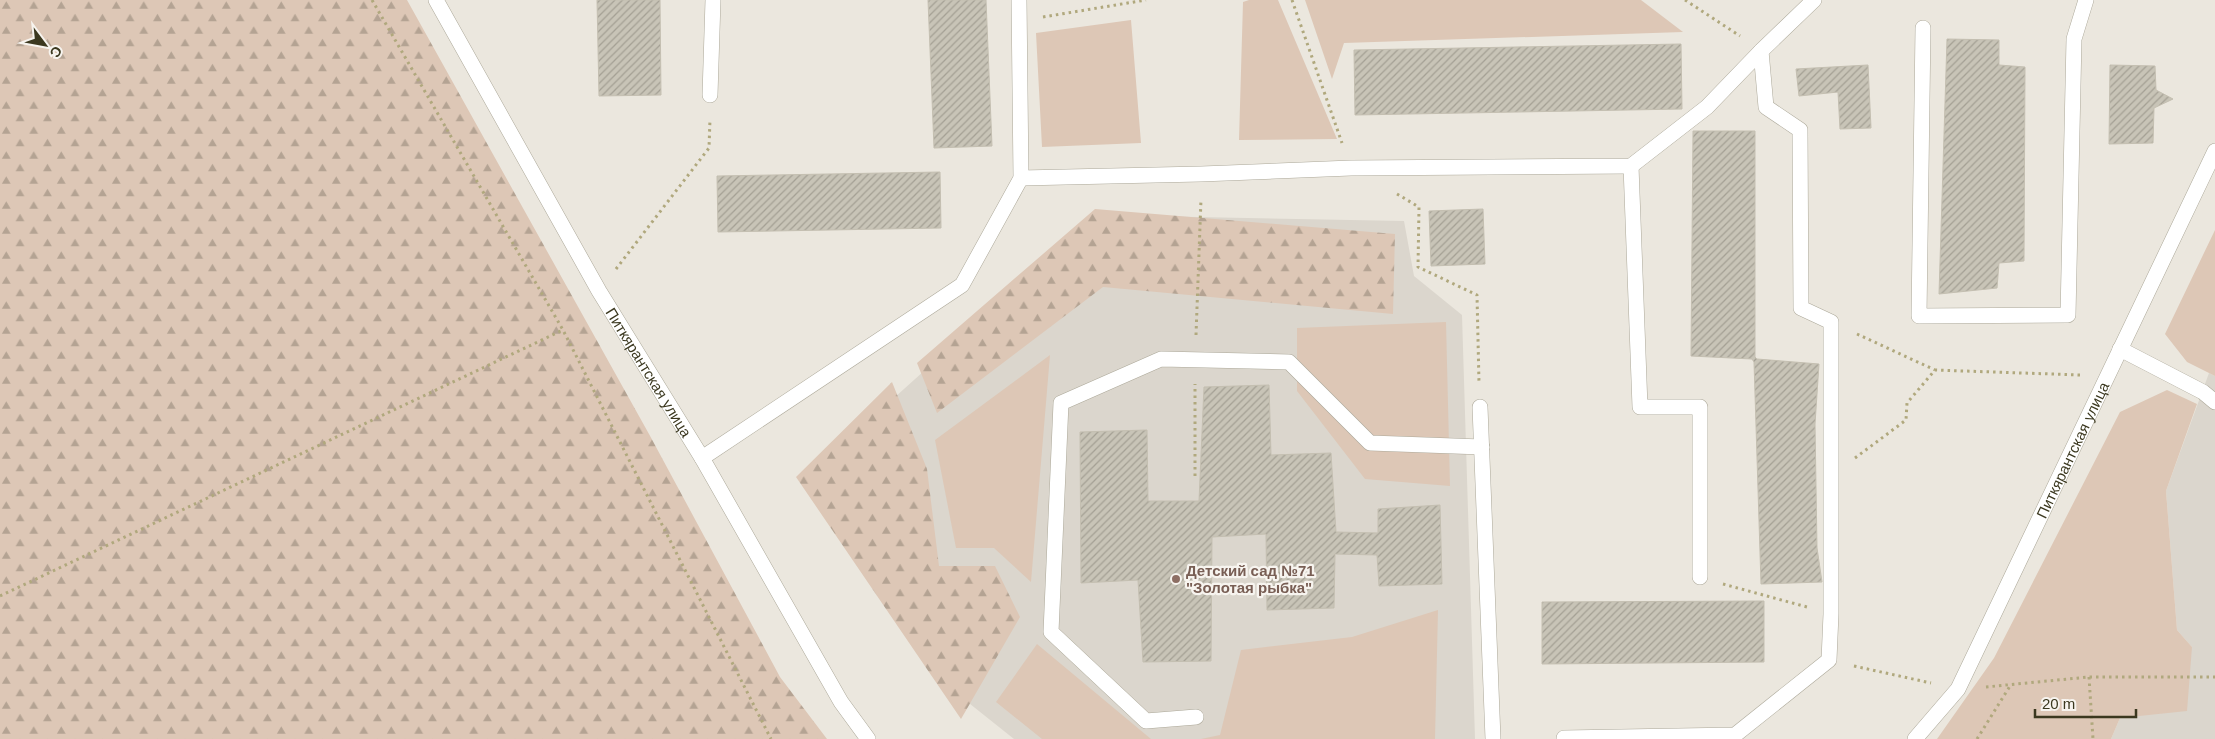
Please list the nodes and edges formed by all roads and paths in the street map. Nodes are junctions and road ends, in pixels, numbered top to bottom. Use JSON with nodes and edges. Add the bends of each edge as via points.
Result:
{"nodes":[{"id":1,"x":372,"y":0,"type":"edge"},
{"id":2,"x":436,"y":0,"type":"edge"},
{"id":3,"x":713,"y":0,"type":"edge"},
{"id":4,"x":1019,"y":0,"type":"edge"},
{"id":5,"x":1146,"y":0,"type":"edge"},
{"id":6,"x":1292,"y":0,"type":"edge"},
{"id":7,"x":1686,"y":0,"type":"edge"},
{"id":8,"x":1814,"y":0,"type":"edge"},
{"id":9,"x":2086,"y":0,"type":"edge"},
{"id":10,"x":1020,"y":21,"type":"junction"},
{"id":11,"x":1923,"y":28,"type":"dead end"},
{"id":12,"x":1761,"y":51,"type":"junction"},
{"id":13,"x":710,"y":95,"type":"joint"},
{"id":14,"x":2215,"y":152,"type":"edge"},
{"id":15,"x":1631,"y":166,"type":"junction"},
{"id":16,"x":1351,"y":168,"type":"junction"},
{"id":17,"x":1202,"y":174,"type":"junction"},
{"id":18,"x":1021,"y":178,"type":"junction"},
{"id":19,"x":1393,"y":192,"type":"dead end"},
{"id":20,"x":599,"y":291,"type":"junction"},
{"id":21,"x":1831,"y":322,"type":"junction"},
{"id":22,"x":563,"y":330,"type":"junction"},
{"id":23,"x":2120,"y":349,"type":"junction"},
{"id":24,"x":1196,"y":360,"type":"junction"},
{"id":25,"x":1935,"y":370,"type":"junction"},
{"id":26,"x":2108,"y":376,"type":"junction"},
{"id":27,"x":2215,"y":402,"type":"edge"},
{"id":28,"x":1480,"y":407,"type":"joint"},
{"id":29,"x":1482,"y":447,"type":"junction"},
{"id":30,"x":702,"y":458,"type":"junction"},
{"id":31,"x":1195,"y":476,"type":"dead end"},
{"id":32,"x":1831,"y":476,"type":"junction"},
{"id":33,"x":1700,"y":577,"type":"joint"},
{"id":34,"x":0,"y":596,"type":"edge"},
{"id":35,"x":1831,"y":614,"type":"junction"},
{"id":36,"x":1829,"y":660,"type":"junction"},
{"id":37,"x":2089,"y":677,"type":"junction"},
{"id":38,"x":2215,"y":678,"type":"edge"},
{"id":39,"x":2010,"y":686,"type":"junction"},
{"id":40,"x":1958,"y":689,"type":"junction"},
{"id":41,"x":1196,"y":717,"type":"dead end"},
{"id":42,"x":1735,"y":737,"type":"edge"},
{"id":43,"x":1564,"y":738,"type":"dead end"},
{"id":44,"x":771,"y":739,"type":"edge"},
{"id":45,"x":868,"y":739,"type":"edge"},
{"id":46,"x":1493,"y":739,"type":"edge"},
{"id":47,"x":1915,"y":739,"type":"edge"},
{"id":48,"x":1976,"y":739,"type":"edge"},
{"id":49,"x":2093,"y":739,"type":"edge"}],
"edges":[{"from":1,"to":22,"type":"path"},
{"from":2,"to":20,"type":"street","name":"Питкярантская улица"},
{"from":3,"to":13,"type":"street"},
{"from":4,"to":10,"type":"street"},
{"from":5,"to":10,"type":"path"},
{"from":6,"to":16,"type":"path"},
{"from":7,"to":12,"type":"path"},
{"from":8,"to":12,"type":"street"},
{"from":9,"to":11,"type":"street","via":[[2074,39],[2068,315],[1919,316]]},
{"from":10,"to":18,"type":"street"},
{"from":12,"to":15,"type":"street","via":[[1706,107]]},
{"from":12,"to":21,"type":"street","via":[[1766,107],[1800,130],[1802,308]]},
{"from":13,"to":20,"type":"path","via":[[709,148]]},
{"from":14,"to":23,"type":"street","name":"Питкярантская улица"},
{"from":15,"to":16,"type":"street"},
{"from":15,"to":33,"type":"street","via":[[1640,407],[1700,407]]},
{"from":16,"to":17,"type":"street"},
{"from":17,"to":18,"type":"street"},
{"from":17,"to":24,"type":"path"},
{"from":18,"to":30,"type":"street","via":[[962,285]]},
{"from":19,"to":28,"type":"path","via":[[1419,207],[1418,267],[1477,295]]},
{"from":20,"to":30,"type":"street","name":"Питкярантская улица"},
{"from":21,"to":25,"type":"path"},
{"from":21,"to":32,"type":"street"},
{"from":22,"to":34,"type":"path"},
{"from":22,"to":44,"type":"path"},
{"from":23,"to":26,"type":"street","name":"Питкярантская улица"},
{"from":23,"to":27,"type":"street","via":[[2203,392]]},
{"from":24,"to":29,"type":"street","via":[[1289,362],[1370,443]]},
{"from":24,"to":31,"type":"path"},
{"from":24,"to":41,"type":"street","via":[[1162,359],[1061,403],[1051,632],[1146,721]]},
{"from":25,"to":26,"type":"path"},
{"from":25,"to":32,"type":"path","via":[[1908,403],[1906,420]]},
{"from":26,"to":40,"type":"street","name":"Питкярантская улица"},
{"from":28,"to":29,"type":"street"},
{"from":29,"to":46,"type":"street"},
{"from":30,"to":45,"type":"street","name":"Питкярантская улица","via":[[841,702]]},
{"from":32,"to":35,"type":"street"},
{"from":33,"to":35,"type":"path"},
{"from":35,"to":36,"type":"street"},
{"from":36,"to":40,"type":"path"},
{"from":36,"to":42,"type":"street"},
{"from":37,"to":38,"type":"path"},
{"from":37,"to":39,"type":"path"},
{"from":37,"to":49,"type":"path"},
{"from":39,"to":40,"type":"path"},
{"from":39,"to":48,"type":"path"},
{"from":40,"to":47,"type":"street","name":"Питкярантская улица"},
{"from":42,"to":43,"type":"street"}]}
